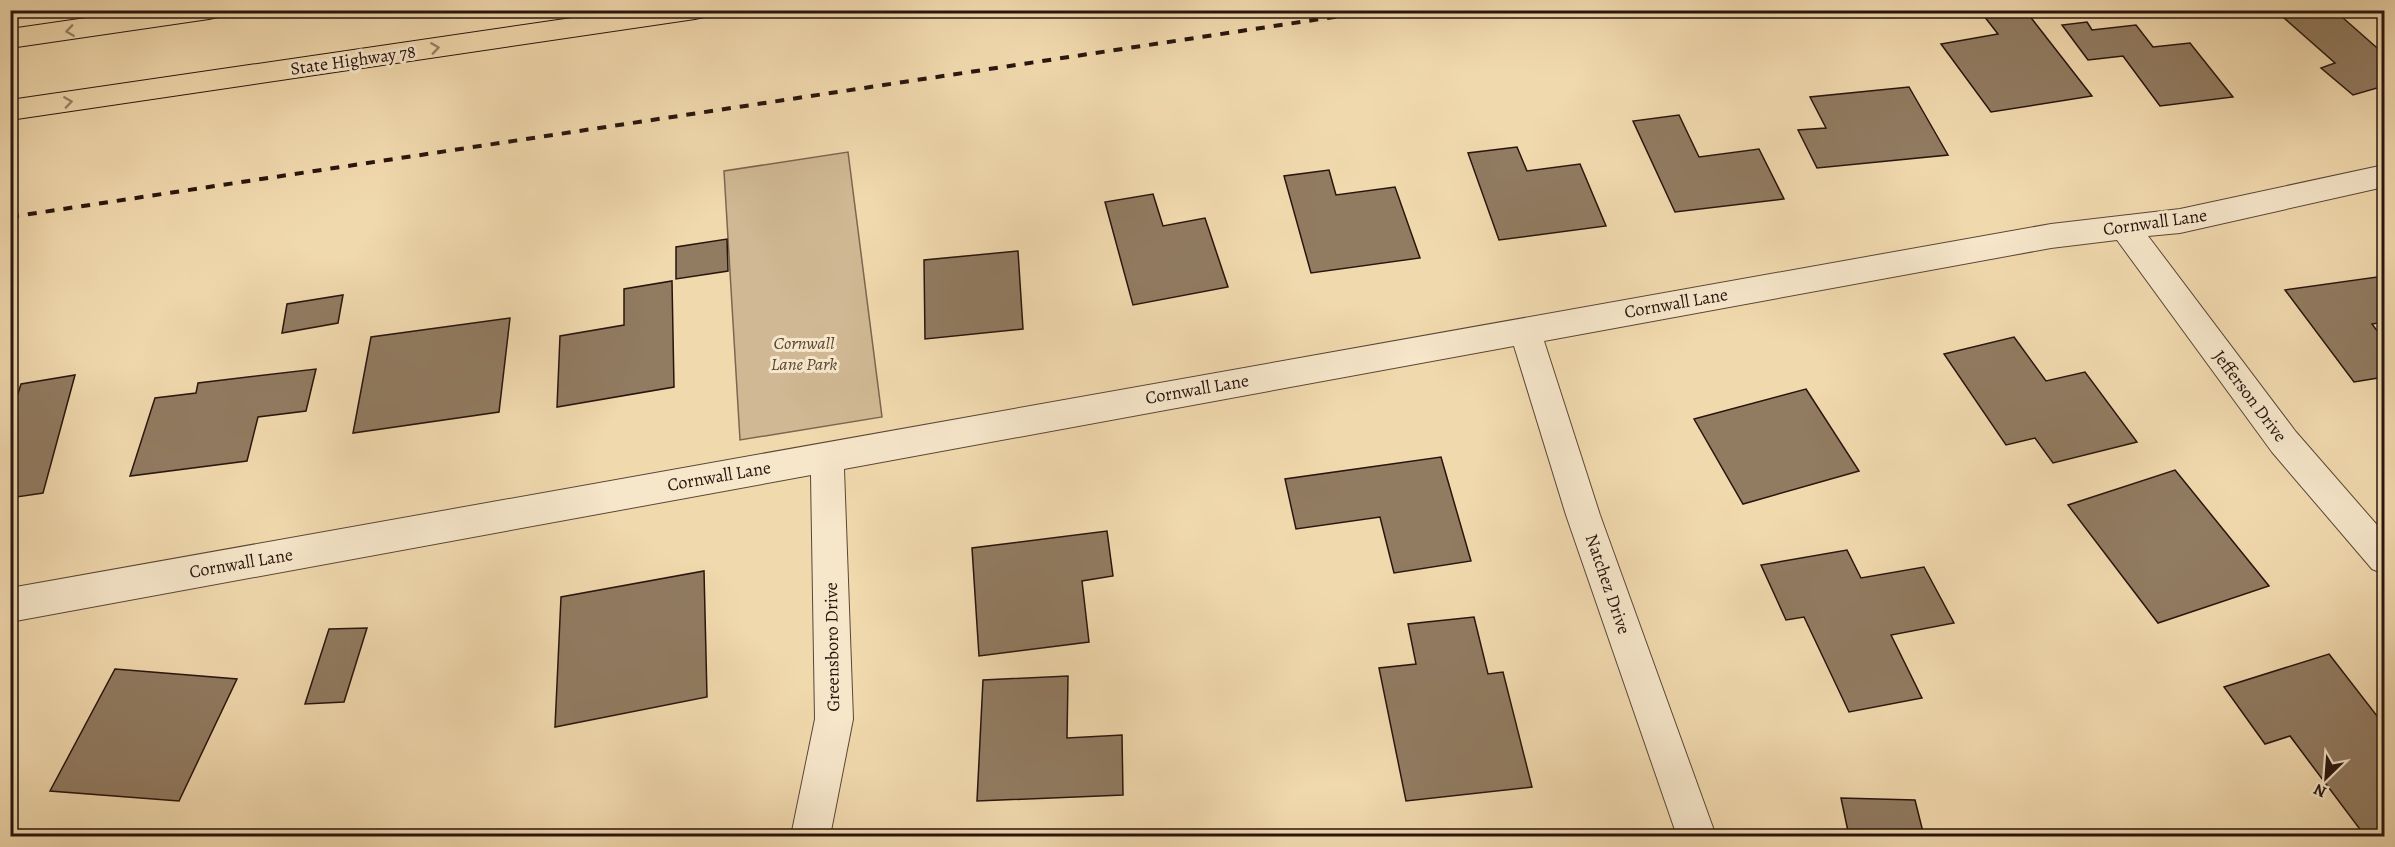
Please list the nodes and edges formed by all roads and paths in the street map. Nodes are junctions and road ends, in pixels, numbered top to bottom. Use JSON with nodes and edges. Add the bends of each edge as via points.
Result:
{"nodes":[{"id":1,"x":209,"y":10,"type":"edge"},
{"id":2,"x":695,"y":10,"type":"edge"},
{"id":3,"x":10,"y":39,"type":"edge"},
{"id":4,"x":10,"y":110,"type":"edge"},
{"id":5,"x":2385,"y":176,"type":"edge"},
{"id":6,"x":2125,"y":228,"type":"junction"},
{"id":7,"x":1525,"y":330,"type":"junction"},
{"id":8,"x":827,"y":456,"type":"junction"},
{"id":9,"x":2385,"y":558,"type":"edge"},
{"id":10,"x":10,"y":605,"type":"edge"},
{"id":11,"x":811,"y":837,"type":"edge"},
{"id":12,"x":1697,"y":837,"type":"edge"}],
"edges":[{"from":1,"to":3,"type":"main road","one_way":true},
{"from":4,"to":2,"type":"main road","name":"State Highway 78","one_way":true},
{"from":5,"to":6,"type":"street","name":"Cornwall Lane","via":[[2180,221]]},
{"from":6,"to":7,"type":"street","name":"Cornwall Lane","via":[[2050,236]]},
{"from":6,"to":9,"type":"street","name":"Jefferson Drive","via":[[2284,441]]},
{"from":7,"to":8,"type":"street","name":"Cornwall Lane"},
{"from":7,"to":12,"type":"street","name":"Natchez Drive","via":[[1583,515]]},
{"from":8,"to":10,"type":"street","name":"Cornwall Lane"},
{"from":8,"to":11,"type":"street","name":"Greensboro Drive","via":[[834,719]]}]}
